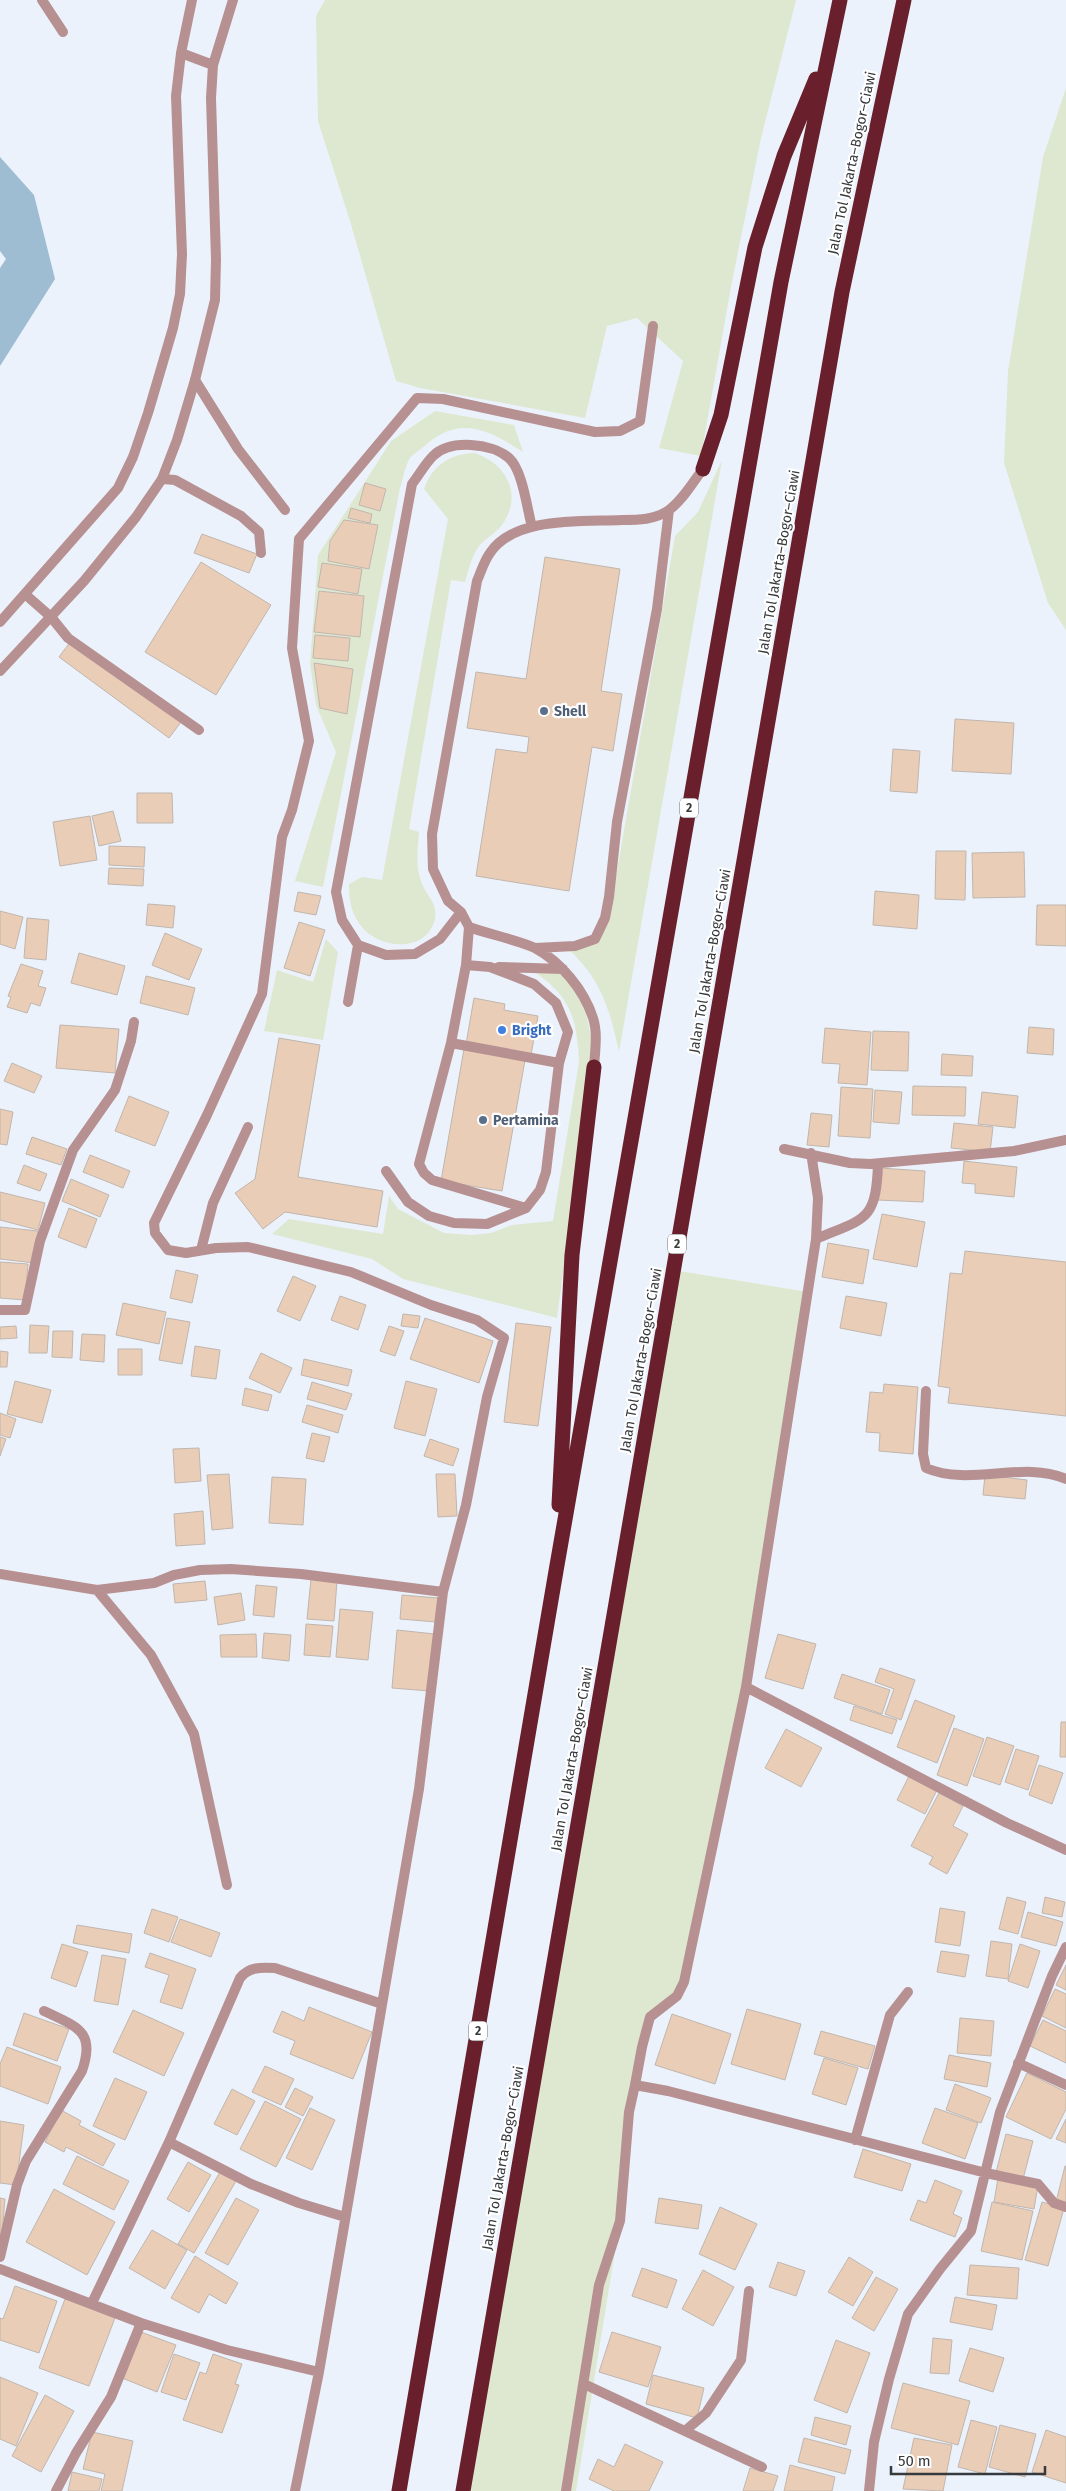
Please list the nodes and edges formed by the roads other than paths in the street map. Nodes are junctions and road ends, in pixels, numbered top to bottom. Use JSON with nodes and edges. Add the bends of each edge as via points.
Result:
{"nodes":[{"id":1,"x":42,"y":0,"type":"edge"},
{"id":2,"x":192,"y":0,"type":"edge"},
{"id":3,"x":233,"y":0,"type":"edge"},
{"id":4,"x":840,"y":0,"type":"edge"},
{"id":5,"x":904,"y":0,"type":"edge"},
{"id":6,"x":63,"y":32,"type":"dead end"},
{"id":7,"x":830,"y":45,"type":"junction"},
{"id":8,"x":181,"y":53,"type":"junction"},
{"id":9,"x":214,"y":65,"type":"junction"},
{"id":10,"x":653,"y":326,"type":"dead end"},
{"id":11,"x":196,"y":380,"type":"junction"},
{"id":12,"x":703,"y":469,"type":"joint"},
{"id":13,"x":162,"y":479,"type":"junction"},
{"id":14,"x":285,"y":510,"type":"dead end"},
{"id":15,"x":669,"y":510,"type":"junction"},
{"id":16,"x":532,"y":527,"type":"junction"},
{"id":17,"x":261,"y":552,"type":"dead end"},
{"id":18,"x":26,"y":595,"type":"junction"},
{"id":19,"x":51,"y":617,"type":"junction"},
{"id":20,"x":0,"y":622,"type":"edge"},
{"id":21,"x":0,"y":671,"type":"edge"},
{"id":22,"x":199,"y":730,"type":"dead end"},
{"id":23,"x":462,"y":912,"type":"junction"},
{"id":24,"x":469,"y":927,"type":"junction"},
{"id":25,"x":358,"y":945,"type":"junction"},
{"id":26,"x":535,"y":948,"type":"junction"},
{"id":27,"x":466,"y":964,"type":"junction"},
{"id":28,"x":490,"y":967,"type":"junction"},
{"id":29,"x":562,"y":969,"type":"junction"},
{"id":30,"x":348,"y":1002,"type":"dead end"},
{"id":31,"x":134,"y":1022,"type":"dead end"},
{"id":32,"x":451,"y":1043,"type":"junction"},
{"id":33,"x":560,"y":1063,"type":"junction"},
{"id":34,"x":594,"y":1067,"type":"joint"},
{"id":35,"x":248,"y":1127,"type":"dead end"},
{"id":36,"x":1066,"y":1140,"type":"edge"},
{"id":37,"x":784,"y":1149,"type":"dead end"},
{"id":38,"x":811,"y":1154,"type":"junction"},
{"id":39,"x":878,"y":1164,"type":"junction"},
{"id":40,"x":386,"y":1171,"type":"dead end"},
{"id":41,"x":526,"y":1208,"type":"junction"},
{"id":42,"x":816,"y":1239,"type":"junction"},
{"id":43,"x":201,"y":1250,"type":"junction"},
{"id":44,"x":0,"y":1310,"type":"edge"},
{"id":45,"x":926,"y":1391,"type":"dead end"},
{"id":46,"x":1066,"y":1478,"type":"edge"},
{"id":47,"x":556,"y":1571,"type":"junction"},
{"id":48,"x":0,"y":1574,"type":"edge"},
{"id":49,"x":98,"y":1590,"type":"junction"},
{"id":50,"x":444,"y":1592,"type":"junction"},
{"id":51,"x":746,"y":1687,"type":"junction"},
{"id":52,"x":1066,"y":1850,"type":"edge"},
{"id":53,"x":227,"y":1885,"type":"dead end"},
{"id":54,"x":1066,"y":1947,"type":"edge"},
{"id":55,"x":908,"y":1992,"type":"dead end"},
{"id":56,"x":382,"y":2004,"type":"junction"},
{"id":57,"x":44,"y":2011,"type":"dead end"},
{"id":58,"x":1018,"y":2063,"type":"junction"},
{"id":59,"x":635,"y":2085,"type":"junction"},
{"id":60,"x":1066,"y":2085,"type":"edge"},
{"id":61,"x":855,"y":2140,"type":"junction"},
{"id":62,"x":169,"y":2142,"type":"junction"},
{"id":63,"x":986,"y":2173,"type":"junction"},
{"id":64,"x":1066,"y":2207,"type":"edge"},
{"id":65,"x":345,"y":2217,"type":"junction"},
{"id":66,"x":0,"y":2257,"type":"edge"},
{"id":67,"x":0,"y":2268,"type":"edge"},
{"id":68,"x":749,"y":2291,"type":"dead end"},
{"id":69,"x":92,"y":2303,"type":"junction"},
{"id":70,"x":141,"y":2323,"type":"junction"},
{"id":71,"x":319,"y":2372,"type":"junction"},
{"id":72,"x":584,"y":2384,"type":"junction"},
{"id":73,"x":686,"y":2430,"type":"junction"},
{"id":74,"x":762,"y":2467,"type":"dead end"},
{"id":75,"x":56,"y":2491,"type":"edge"},
{"id":76,"x":295,"y":2491,"type":"edge"},
{"id":77,"x":399,"y":2491,"type":"edge"},
{"id":78,"x":463,"y":2491,"type":"edge"},
{"id":79,"x":566,"y":2491,"type":"edge"},
{"id":80,"x":868,"y":2491,"type":"edge"}],
"edges":[{"from":1,"to":6,"type":"street"},
{"from":2,"to":8,"type":"street"},
{"from":3,"to":9,"type":"street"},
{"from":4,"to":7,"type":"highway","number":"2"},
{"from":5,"to":78,"type":"highway","name":"Jalan Tol Jakarta–Bogor–Ciawi","number":"2","via":[[838,312]]},
{"from":7,"to":12,"type":"highway","via":[[784,156],[755,247],[721,415]]},
{"from":7,"to":47,"type":"highway","number":"2","via":[[781,282]]},
{"from":8,"to":9,"type":"street"},
{"from":8,"to":18,"type":"street","via":[[176,96],[182,254],[180,294],[173,328],[133,457],[118,488]]},
{"from":9,"to":11,"type":"street","via":[[211,98],[215,300]]},
{"from":10,"to":43,"type":"street","via":[[640,421],[620,432],[595,432],[444,399],[417,398],[299,539],[292,648],[309,741],[282,837],[262,994],[154,1223],[156,1233],[168,1250],[186,1253]]},
{"from":11,"to":13,"type":"street"},
{"from":11,"to":14,"type":"street","via":[[238,449]]},
{"from":12,"to":15,"type":"street"},
{"from":13,"to":17,"type":"street","via":[[175,480],[250,522],[259,532]]},
{"from":13,"to":19,"type":"street","via":[[136,517]]},
{"from":15,"to":16,"type":"street","via":[[648,519]]},
{"from":15,"to":26,"type":"street","via":[[657,609],[618,822],[605,918],[595,940],[575,946]]},
{"from":16,"to":23,"type":"street","via":[[512,533],[490,552],[477,581],[432,834],[433,869],[448,902]]},
{"from":16,"to":25,"type":"street","via":[[518,474],[509,458],[482,445],[457,445],[434,454],[412,484],[336,892],[342,920]]},
{"from":18,"to":19,"type":"street"},
{"from":18,"to":20,"type":"street"},
{"from":19,"to":21,"type":"street"},
{"from":19,"to":22,"type":"street","via":[[68,638]]},
{"from":23,"to":24,"type":"street"},
{"from":23,"to":25,"type":"street","via":[[440,939],[415,954],[386,955]]},
{"from":24,"to":26,"type":"street"},
{"from":24,"to":27,"type":"street"},
{"from":25,"to":30,"type":"street"},
{"from":26,"to":29,"type":"street"},
{"from":27,"to":28,"type":"street"},
{"from":27,"to":32,"type":"street"},
{"from":28,"to":29,"type":"street"},
{"from":28,"to":33,"type":"street","via":[[534,984],[556,1003],[568,1032]]},
{"from":29,"to":34,"type":"street","via":[[576,986],[593,1018]]},
{"from":31,"to":44,"type":"street","via":[[115,1090],[73,1150],[40,1241],[25,1310]]},
{"from":32,"to":33,"type":"street"},
{"from":32,"to":41,"type":"street","via":[[419,1164],[432,1180]]},
{"from":33,"to":41,"type":"street","via":[[546,1172],[540,1190]]},
{"from":34,"to":47,"type":"highway","via":[[572,1254]]},
{"from":35,"to":43,"type":"street","via":[[214,1203]]},
{"from":36,"to":39,"type":"street","via":[[1014,1151]]},
{"from":37,"to":38,"type":"street"},
{"from":38,"to":39,"type":"street","via":[[850,1163]]},
{"from":38,"to":42,"type":"street","via":[[818,1198]]},
{"from":39,"to":42,"type":"street","via":[[874,1203],[864,1217]]},
{"from":40,"to":41,"type":"street","via":[[408,1202],[429,1216],[454,1223],[486,1224]]},
{"from":42,"to":51,"type":"street"},
{"from":43,"to":50,"type":"street","via":[[248,1247],[350,1272],[477,1320],[504,1338],[487,1397],[466,1505]]},
{"from":45,"to":46,"type":"street","via":[[923,1454],[926,1468],[937,1473],[971,1475],[1041,1472]]},
{"from":47,"to":77,"type":"highway","number":"2"},
{"from":48,"to":49,"type":"street"},
{"from":49,"to":50,"type":"street","via":[[154,1583],[200,1570],[232,1569]]},
{"from":49,"to":53,"type":"street","via":[[151,1655],[194,1734]]},
{"from":50,"to":56,"type":"street","via":[[419,1789]]},
{"from":51,"to":52,"type":"street"},
{"from":51,"to":59,"type":"street","via":[[684,1982],[677,1996],[650,2017]]},
{"from":54,"to":58,"type":"street"},
{"from":55,"to":61,"type":"street","via":[[890,2015]]},
{"from":56,"to":62,"type":"street","via":[[275,1968],[245,1971]]},
{"from":56,"to":65,"type":"street"},
{"from":57,"to":66,"type":"street","via":[[81,2031],[88,2043],[87,2057],[82,2071],[26,2161]]},
{"from":58,"to":60,"type":"street"},
{"from":58,"to":63,"type":"street","via":[[1000,2112]]},
{"from":59,"to":61,"type":"street"},
{"from":59,"to":72,"type":"street","via":[[629,2112],[620,2221],[599,2285]]},
{"from":61,"to":63,"type":"street"},
{"from":62,"to":65,"type":"street","via":[[251,2184]]},
{"from":62,"to":69,"type":"street"},
{"from":63,"to":64,"type":"street","via":[[1038,2184],[1054,2203]]},
{"from":63,"to":80,"type":"street","via":[[969,2235],[943,2264],[910,2310],[888,2379],[874,2442]]},
{"from":65,"to":71,"type":"street"},
{"from":67,"to":69,"type":"street"},
{"from":68,"to":73,"type":"street","via":[[741,2360],[706,2413]]},
{"from":69,"to":70,"type":"street"},
{"from":70,"to":71,"type":"street","via":[[227,2350]]},
{"from":70,"to":75,"type":"street","via":[[111,2397]]},
{"from":71,"to":76,"type":"street"},
{"from":72,"to":73,"type":"street"},
{"from":72,"to":79,"type":"street"},
{"from":73,"to":74,"type":"street"}]}
